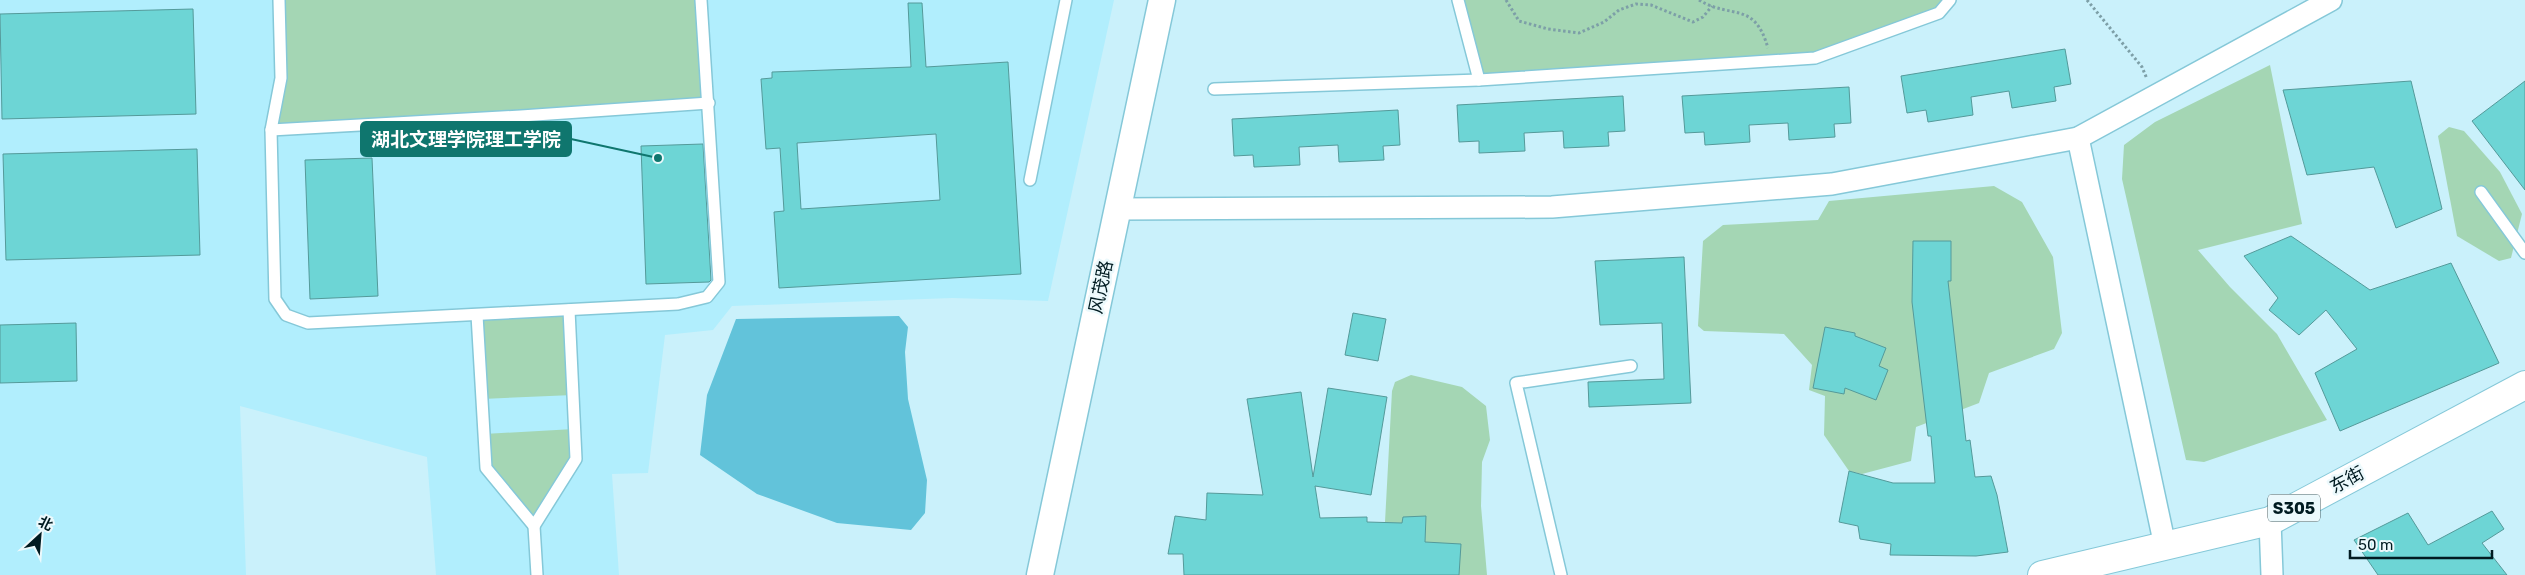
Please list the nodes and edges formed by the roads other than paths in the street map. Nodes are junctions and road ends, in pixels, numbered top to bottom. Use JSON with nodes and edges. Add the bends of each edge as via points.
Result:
{"nodes":[{"id":1,"x":279,"y":0,"type":"edge"},
{"id":2,"x":701,"y":0,"type":"edge"},
{"id":3,"x":1066,"y":0,"type":"edge"},
{"id":4,"x":1162,"y":0,"type":"edge"},
{"id":5,"x":1458,"y":0,"type":"edge"},
{"id":6,"x":1950,"y":0,"type":"edge"},
{"id":7,"x":2331,"y":0,"type":"edge"},
{"id":8,"x":1478,"y":80,"type":"junction"},
{"id":9,"x":1214,"y":89,"type":"dead end"},
{"id":10,"x":710,"y":103,"type":"junction"},
{"id":11,"x":271,"y":130,"type":"junction"},
{"id":12,"x":2078,"y":138,"type":"junction"},
{"id":13,"x":1030,"y":180,"type":"dead end"},
{"id":14,"x":2481,"y":192,"type":"dead end"},
{"id":15,"x":1117,"y":209,"type":"junction"},
{"id":16,"x":2525,"y":253,"type":"edge"},
{"id":17,"x":569,"y":310,"type":"junction"},
{"id":18,"x":477,"y":315,"type":"junction"},
{"id":19,"x":1630,"y":366,"type":"dead end"},
{"id":20,"x":2525,"y":385,"type":"edge"},
{"id":21,"x":2270,"y":521,"type":"junction"},
{"id":22,"x":534,"y":526,"type":"junction"},
{"id":23,"x":2165,"y":546,"type":"junction"},
{"id":24,"x":537,"y":575,"type":"edge"},
{"id":25,"x":1040,"y":575,"type":"edge"},
{"id":26,"x":1561,"y":575,"type":"edge"},
{"id":27,"x":2042,"y":575,"type":"edge"},
{"id":28,"x":2272,"y":575,"type":"edge"}],
"edges":[{"from":1,"to":11,"type":"lane","via":[[281,78]]},
{"from":2,"to":10,"type":"lane"},
{"from":3,"to":13,"type":"lane"},
{"from":4,"to":15,"type":"street","name":"风茂路"},
{"from":5,"to":8,"type":"lane"},
{"from":6,"to":8,"type":"lane","via":[[1939,13],[1815,58]]},
{"from":7,"to":12,"type":"street"},
{"from":8,"to":9,"type":"lane"},
{"from":10,"to":11,"type":"lane"},
{"from":10,"to":17,"type":"lane","via":[[720,282],[707,297],[678,304]]},
{"from":11,"to":18,"type":"lane","via":[[275,299],[286,315],[308,323]]},
{"from":12,"to":15,"type":"street","via":[[1832,184],[1552,207]]},
{"from":12,"to":23,"type":"street"},
{"from":14,"to":16,"type":"lane"},
{"from":15,"to":25,"type":"street","name":"风茂路"},
{"from":17,"to":18,"type":"lane"},
{"from":17,"to":22,"type":"lane","via":[[576,459]]},
{"from":18,"to":22,"type":"lane","via":[[486,468]]},
{"from":19,"to":26,"type":"lane","via":[[1516,383]]},
{"from":20,"to":21,"type":"main road","name":"东街","number":"S305"},
{"from":21,"to":23,"type":"main road","name":"东街","number":"S305"},
{"from":21,"to":28,"type":"street"},
{"from":22,"to":24,"type":"lane"},
{"from":23,"to":27,"type":"main road","name":"东街","number":"S305"}]}
